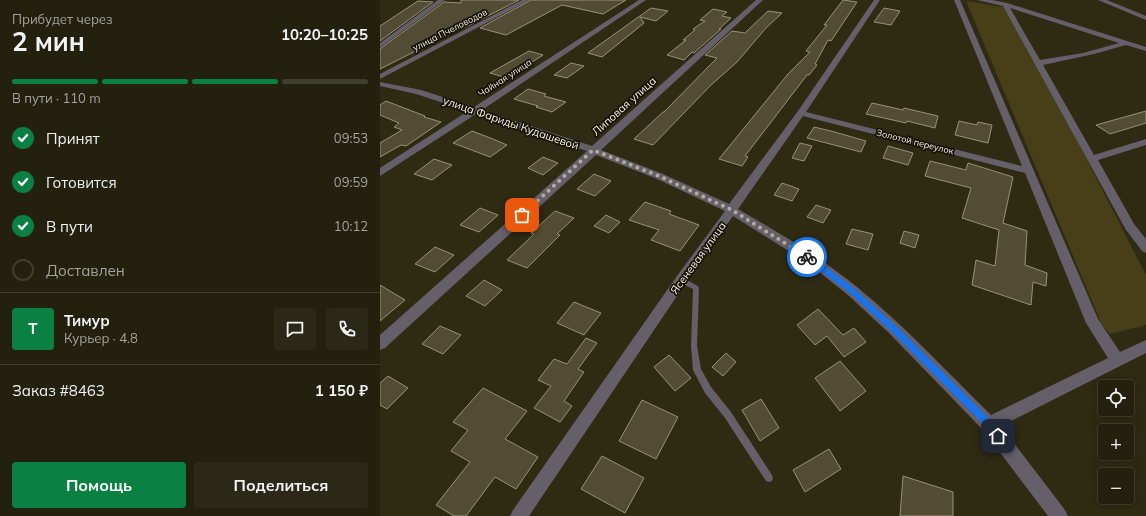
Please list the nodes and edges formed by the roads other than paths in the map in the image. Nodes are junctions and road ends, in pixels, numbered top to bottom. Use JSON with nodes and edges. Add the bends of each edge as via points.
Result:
{"nodes":[{"id":1,"x":442,"y":0,"type":"edge"},
{"id":2,"x":527,"y":0,"type":"edge"},
{"id":3,"x":643,"y":0,"type":"edge"},
{"id":4,"x":760,"y":0,"type":"edge"},
{"id":5,"x":876,"y":0,"type":"edge"},
{"id":6,"x":957,"y":0,"type":"edge"},
{"id":7,"x":980,"y":0,"type":"edge"},
{"id":8,"x":1101,"y":0,"type":"edge"},
{"id":9,"x":1005,"y":4,"type":"junction"},
{"id":10,"x":1146,"y":18,"type":"edge"},
{"id":11,"x":1127,"y":42,"type":"junction"},
{"id":12,"x":380,"y":46,"type":"edge"},
{"id":13,"x":1146,"y":49,"type":"edge"},
{"id":14,"x":1039,"y":63,"type":"junction"},
{"id":15,"x":380,"y":76,"type":"edge"},
{"id":16,"x":380,"y":84,"type":"edge"},
{"id":17,"x":474,"y":110,"type":"junction"},
{"id":18,"x":802,"y":113,"type":"junction"},
{"id":19,"x":1146,"y":142,"type":"edge"},
{"id":20,"x":593,"y":150,"type":"junction"},
{"id":21,"x":1091,"y":159,"type":"junction"},
{"id":22,"x":1029,"y":171,"type":"junction"},
{"id":23,"x":380,"y":173,"type":"edge"},
{"id":24,"x":732,"y":210,"type":"junction"},
{"id":25,"x":1146,"y":248,"type":"edge"},
{"id":26,"x":681,"y":280,"type":"junction"},
{"id":27,"x":380,"y":344,"type":"edge"},
{"id":28,"x":1146,"y":346,"type":"edge"},
{"id":29,"x":1117,"y":359,"type":"junction"},
{"id":30,"x":989,"y":424,"type":"junction"},
{"id":31,"x":769,"y":478,"type":"dead end"},
{"id":32,"x":519,"y":516,"type":"edge"},
{"id":33,"x":1059,"y":516,"type":"edge"}],
"edges":[{"from":1,"to":12,"type":"street"},
{"from":2,"to":15,"type":"street","name":"улица Пчеловодов"},
{"from":3,"to":17,"type":"street","name":"Чайная улица"},
{"from":4,"to":20,"type":"street","name":"Липовая улица"},
{"from":5,"to":18,"type":"street","name":"Ясеневая улица"},
{"from":6,"to":22,"type":"street"},
{"from":7,"to":9,"type":"street"},
{"from":8,"to":10,"type":"street"},
{"from":9,"to":11,"type":"street"},
{"from":9,"to":14,"type":"street"},
{"from":11,"to":13,"type":"street"},
{"from":11,"to":14,"type":"street","via":[[1075,58]]},
{"from":14,"to":21,"type":"street"},
{"from":16,"to":17,"type":"street","name":"улица Фариды Кудашевой","via":[[418,92]]},
{"from":17,"to":20,"type":"street","name":"улица Фариды Кудашевой"},
{"from":17,"to":23,"type":"street","name":"Чайная улица"},
{"from":18,"to":22,"type":"street","name":"Золотой переулок"},
{"from":18,"to":24,"type":"street","name":"Ясеневая улица"},
{"from":19,"to":21,"type":"street"},
{"from":20,"to":24,"type":"street","name":"улица Фариды Кудашевой","via":[[659,176]]},
{"from":20,"to":27,"type":"street","name":"Липовая улица"},
{"from":21,"to":25,"type":"street","via":[[1130,227]]},
{"from":22,"to":29,"type":"street","via":[[1093,323]]},
{"from":24,"to":26,"type":"street","name":"Ясеневая улица"},
{"from":24,"to":30,"type":"street","name":"улица Фариды Кудашевой","via":[[812,260],[853,291]]},
{"from":26,"to":31,"type":"lane","via":[[696,288],[694,346],[697,370]]},
{"from":26,"to":32,"type":"street","name":"Ясеневая улица"},
{"from":28,"to":29,"type":"street"},
{"from":29,"to":30,"type":"street"},
{"from":30,"to":33,"type":"street","name":"улица Фариды Кудашевой"}]}
